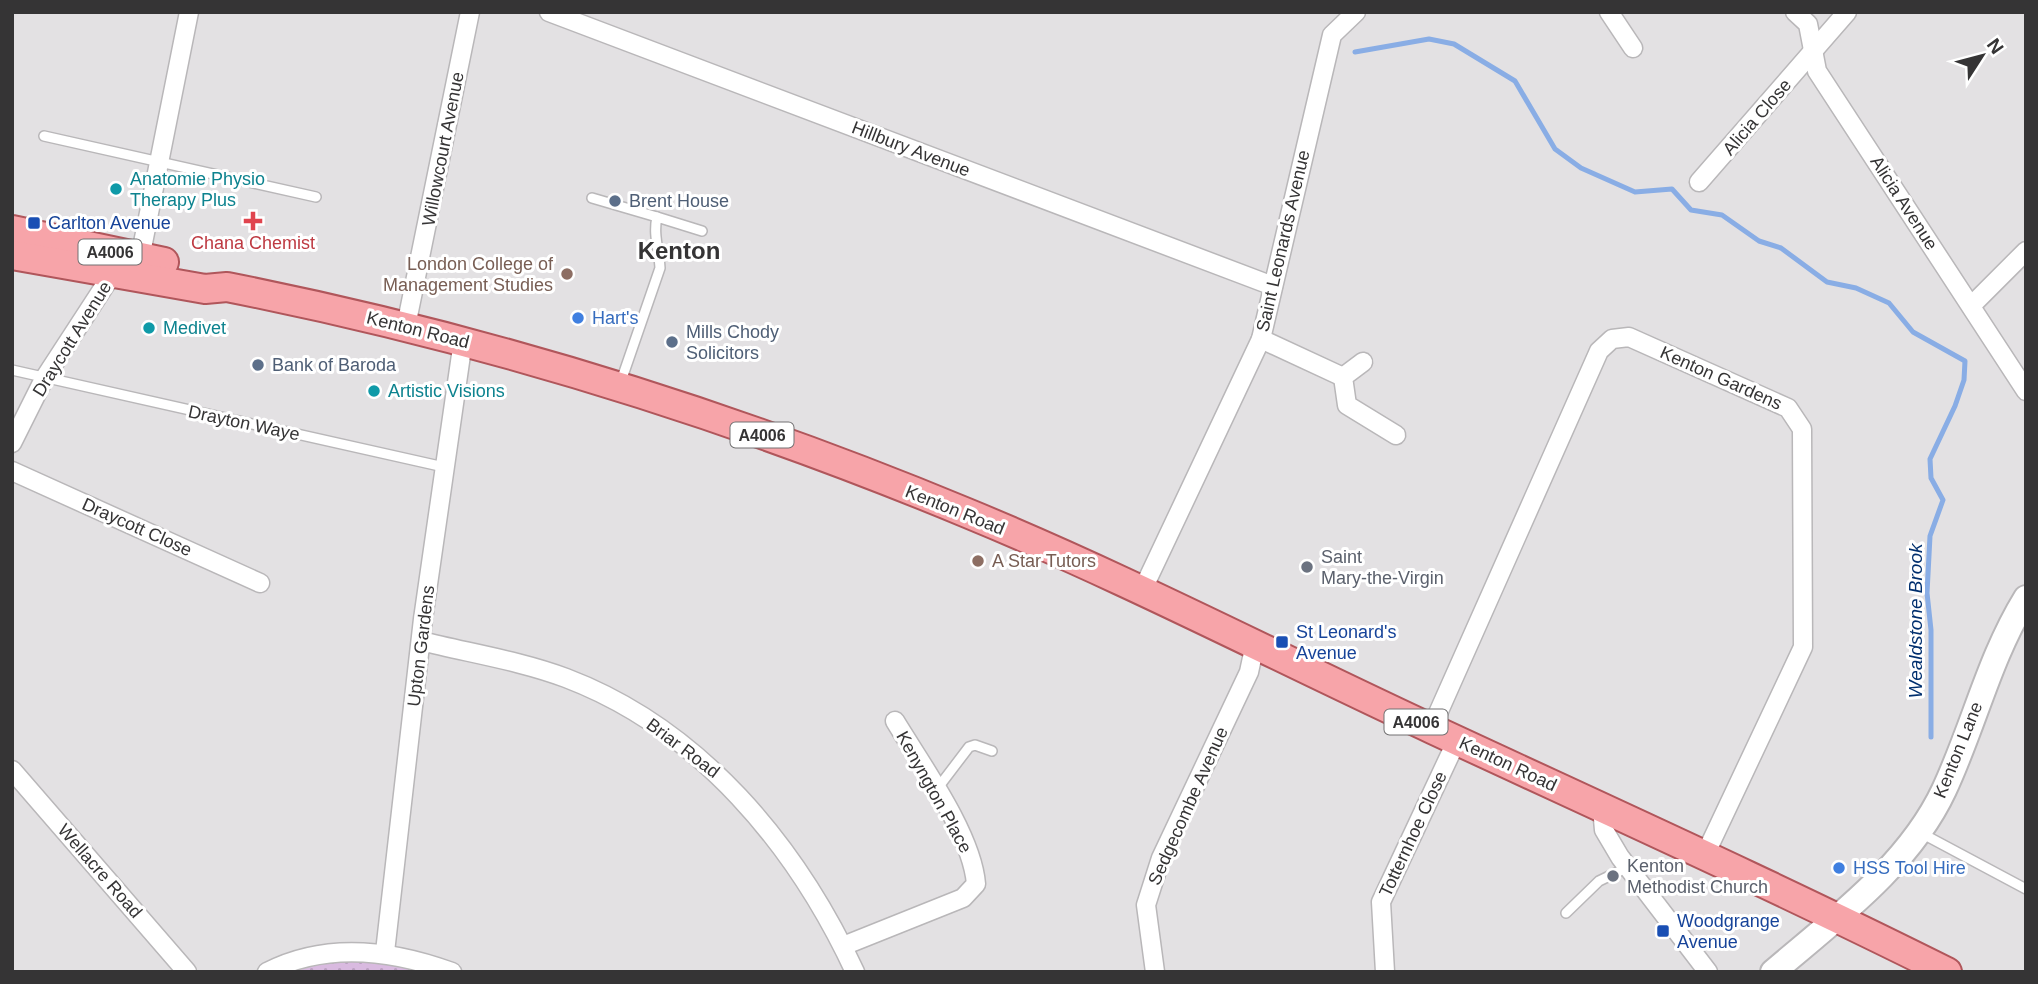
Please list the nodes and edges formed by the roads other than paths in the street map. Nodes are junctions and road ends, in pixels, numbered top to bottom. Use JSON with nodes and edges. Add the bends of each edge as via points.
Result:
{"nodes":[{"id":1,"x":189,"y":12,"type":"edge"},
{"id":2,"x":470,"y":12,"type":"edge"},
{"id":3,"x":549,"y":12,"type":"edge"},
{"id":4,"x":1356,"y":12,"type":"edge"},
{"id":5,"x":1609,"y":12,"type":"edge"},
{"id":6,"x":1795,"y":12,"type":"edge"},
{"id":7,"x":1847,"y":12,"type":"edge"},
{"id":8,"x":1633,"y":48,"type":"dead end"},
{"id":9,"x":1814,"y":51,"type":"junction"},
{"id":10,"x":44,"y":136,"type":"dead end"},
{"id":11,"x":158,"y":164,"type":"junction"},
{"id":12,"x":1699,"y":182,"type":"dead end"},
{"id":13,"x":316,"y":197,"type":"dead end"},
{"id":14,"x":593,"y":198,"type":"dead end"},
{"id":15,"x":657,"y":217,"type":"junction"},
{"id":16,"x":12,"y":230,"type":"edge"},
{"id":17,"x":702,"y":231,"type":"dead end"},
{"id":18,"x":2026,"y":251,"type":"edge"},
{"id":19,"x":12,"y":255,"type":"edge"},
{"id":20,"x":140,"y":258,"type":"junction"},
{"id":21,"x":113,"y":273,"type":"junction"},
{"id":22,"x":1273,"y":286,"type":"junction"},
{"id":23,"x":227,"y":287,"type":"junction"},
{"id":24,"x":1971,"y":306,"type":"junction"},
{"id":25,"x":406,"y":326,"type":"junction"},
{"id":26,"x":1261,"y":339,"type":"junction"},
{"id":27,"x":463,"y":341,"type":"junction"},
{"id":28,"x":1363,"y":362,"type":"dead end"},
{"id":29,"x":12,"y":370,"type":"edge"},
{"id":30,"x":1343,"y":377,"type":"junction"},
{"id":31,"x":44,"y":379,"type":"junction"},
{"id":32,"x":618,"y":389,"type":"junction"},
{"id":33,"x":2026,"y":391,"type":"edge"},
{"id":34,"x":1396,"y":435,"type":"dead end"},
{"id":35,"x":12,"y":443,"type":"edge"},
{"id":36,"x":444,"y":467,"type":"junction"},
{"id":37,"x":12,"y":471,"type":"edge"},
{"id":38,"x":260,"y":583,"type":"dead end"},
{"id":39,"x":1142,"y":591,"type":"junction"},
{"id":40,"x":2026,"y":598,"type":"edge"},
{"id":41,"x":421,"y":641,"type":"junction"},
{"id":42,"x":1255,"y":644,"type":"junction"},
{"id":43,"x":895,"y":721,"type":"dead end"},
{"id":44,"x":1444,"y":735,"type":"junction"},
{"id":45,"x":992,"y":751,"type":"dead end"},
{"id":46,"x":12,"y":769,"type":"edge"},
{"id":47,"x":936,"y":790,"type":"junction"},
{"id":48,"x":1602,"y":808,"type":"junction"},
{"id":49,"x":1920,"y":832,"type":"junction"},
{"id":50,"x":1704,"y":857,"type":"junction"},
{"id":51,"x":1628,"y":867,"type":"junction"},
{"id":52,"x":2026,"y":889,"type":"edge"},
{"id":53,"x":1566,"y":913,"type":"dead end"},
{"id":54,"x":1837,"y":918,"type":"junction"},
{"id":55,"x":843,"y":946,"type":"junction"},
{"id":56,"x":386,"y":952,"type":"junction"},
{"id":57,"x":187,"y":972,"type":"edge"},
{"id":58,"x":267,"y":972,"type":"edge"},
{"id":59,"x":452,"y":972,"type":"edge"},
{"id":60,"x":855,"y":972,"type":"edge"},
{"id":61,"x":1155,"y":972,"type":"edge"},
{"id":62,"x":1385,"y":972,"type":"edge"},
{"id":63,"x":1708,"y":972,"type":"edge"},
{"id":64,"x":1773,"y":972,"type":"edge"},
{"id":65,"x":1947,"y":972,"type":"edge"}],
"edges":[{"from":1,"to":11,"type":"street"},
{"from":2,"to":25,"type":"street","name":"Willowcourt Avenue"},
{"from":3,"to":22,"type":"street","name":"Hillbury Avenue"},
{"from":4,"to":22,"type":"street","name":"Saint Leonards Avenue","via":[[1332,35]]},
{"from":5,"to":8,"type":"street"},
{"from":6,"to":9,"type":"street","name":"Alicia Avenue","via":[[1808,24]]},
{"from":7,"to":9,"type":"street","name":"Alicia Close"},
{"from":9,"to":12,"type":"street","name":"Alicia Close"},
{"from":9,"to":24,"type":"street","name":"Alicia Avenue","via":[[1817,71]]},
{"from":10,"to":11,"type":"lane"},
{"from":11,"to":13,"type":"lane"},
{"from":11,"to":20,"type":"street"},
{"from":14,"to":15,"type":"lane"},
{"from":15,"to":17,"type":"lane"},
{"from":15,"to":32,"type":"lane","via":[[653,233],[660,268]]},
{"from":16,"to":20,"type":"main road","name":"Kenton Road","number":"A4006"},
{"from":18,"to":24,"type":"street"},
{"from":19,"to":21,"type":"main road","name":"Kenton Road","number":"A4006"},
{"from":20,"to":23,"type":"main road","name":"Kenton Road","number":"A4006","via":[[208,271]]},
{"from":21,"to":23,"type":"main road","name":"Kenton Road","number":"A4006","via":[[205,289]]},
{"from":21,"to":31,"type":"street","name":"Draycott Avenue"},
{"from":22,"to":26,"type":"street","name":"Saint Leonards Avenue"},
{"from":23,"to":25,"type":"main road","name":"Kenton Road","number":"A4006"},
{"from":24,"to":33,"type":"street","name":"Alicia Avenue"},
{"from":25,"to":27,"type":"main road","name":"Kenton Road","number":"A4006"},
{"from":26,"to":30,"type":"street"},
{"from":26,"to":39,"type":"street","name":"Saint Leonards Avenue"},
{"from":27,"to":32,"type":"main road","name":"Kenton Road","number":"A4006"},
{"from":27,"to":36,"type":"street","name":"Upton Gardens"},
{"from":28,"to":30,"type":"street"},
{"from":29,"to":31,"type":"lane","name":"Drayton Waye"},
{"from":30,"to":34,"type":"street","via":[[1347,405]]},
{"from":31,"to":35,"type":"street","name":"Draycott Avenue"},
{"from":31,"to":36,"type":"lane","name":"Drayton Waye"},
{"from":32,"to":39,"type":"main road","name":"Kenton Road","number":"A4006","via":[[800,448],[968,513]]},
{"from":36,"to":41,"type":"street","name":"Upton Gardens"},
{"from":37,"to":38,"type":"street","name":"Draycott Close"},
{"from":39,"to":42,"type":"main road","name":"Kenton Road","number":"A4006"},
{"from":40,"to":49,"type":"street","name":"Kenton Lane","via":[[2004,633],[1944,790]]},
{"from":41,"to":55,"type":"street","name":"Briar Road","via":[[566,678],[660,728],[718,772],[765,827],[794,863]]},
{"from":41,"to":56,"type":"street","name":"Upton Gardens"},
{"from":42,"to":44,"type":"main road","name":"Kenton Road","number":"A4006"},
{"from":42,"to":61,"type":"street","name":"Sedgecombe Avenue","via":[[1249,672],[1161,858],[1146,905]]},
{"from":43,"to":47,"type":"street","name":"Kenyngton Place"},
{"from":44,"to":48,"type":"main road","name":"Kenton Road","number":"A4006"},
{"from":44,"to":50,"type":"street","name":"Kenton Gardens","via":[[1599,351],[1612,339],[1629,337],[1788,408],[1802,429],[1803,647]]},
{"from":44,"to":62,"type":"street","name":"Totternhoe Close","via":[[1381,902]]},
{"from":45,"to":47,"type":"lane","via":[[969,747]]},
{"from":46,"to":57,"type":"street","name":"Wellacre Road"},
{"from":47,"to":55,"type":"street","name":"Kenyngton Place","via":[[964,842],[976,884],[963,898]]},
{"from":48,"to":50,"type":"main road","name":"Kenton Road","number":"A4006"},
{"from":48,"to":51,"type":"street","via":[[1604,830]]},
{"from":49,"to":52,"type":"lane"},
{"from":49,"to":54,"type":"street","name":"Kenton Lane"},
{"from":50,"to":54,"type":"main road","name":"Kenton Road","number":"A4006"},
{"from":51,"to":53,"type":"lane","via":[[1599,881]]},
{"from":51,"to":63,"type":"street"},
{"from":54,"to":64,"type":"street","name":"Kenton Lane"},
{"from":54,"to":65,"type":"main road","number":"A4006"},
{"from":55,"to":60,"type":"street","name":"Briar Road"},
{"from":56,"to":58,"type":"street","via":[[311,957]]},
{"from":56,"to":59,"type":"street"}]}
